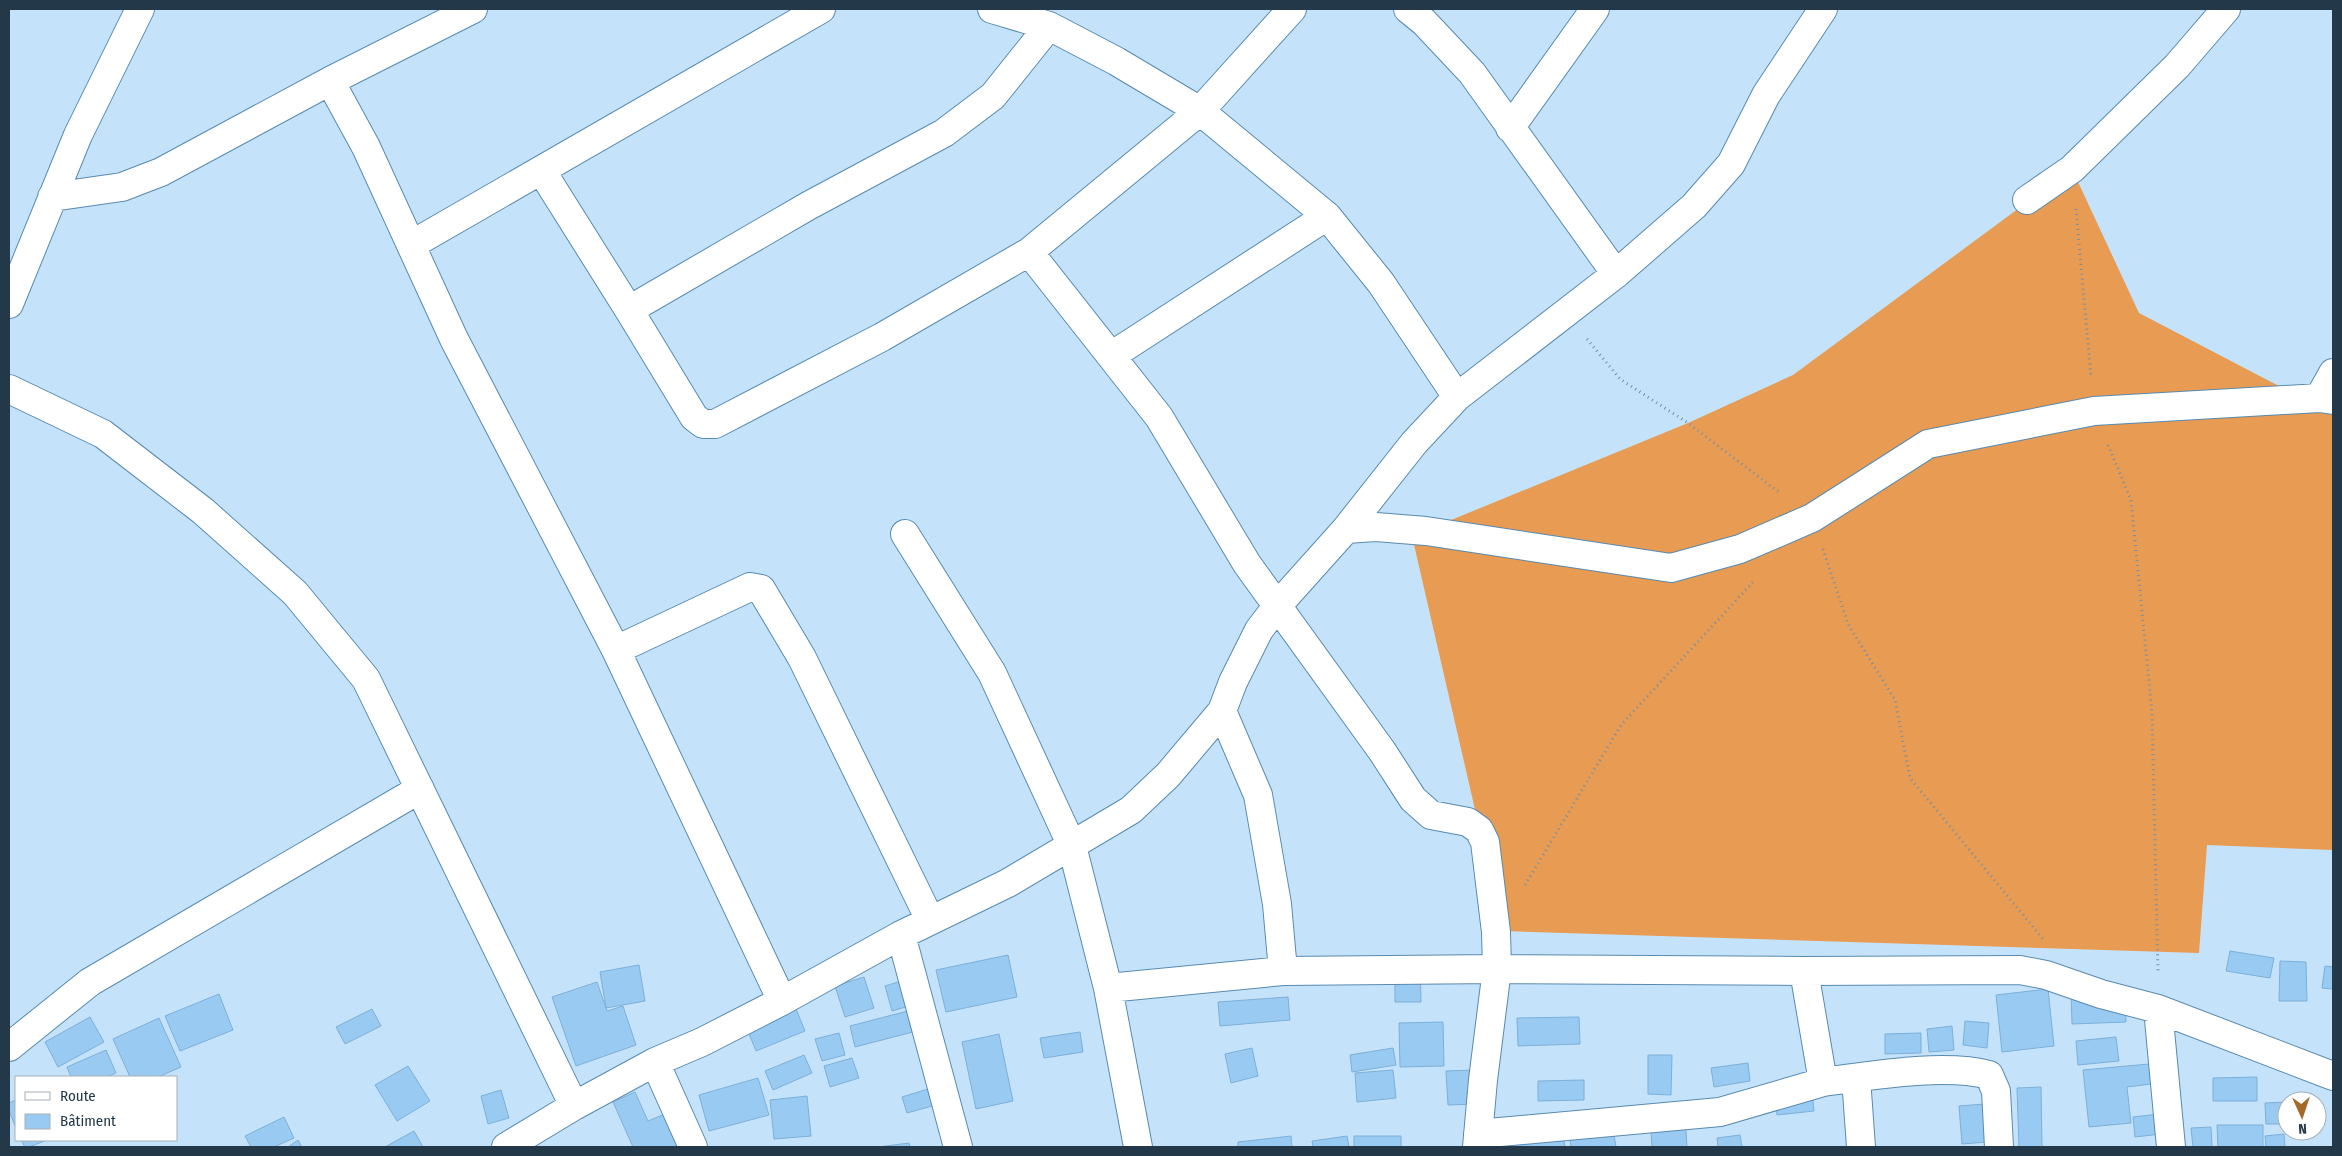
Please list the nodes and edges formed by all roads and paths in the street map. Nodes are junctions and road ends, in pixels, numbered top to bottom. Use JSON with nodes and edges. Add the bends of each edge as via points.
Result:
{"nodes":[{"id":1,"x":140,"y":9,"type":"edge"},
{"id":2,"x":473,"y":9,"type":"edge"},
{"id":3,"x":821,"y":9,"type":"edge"},
{"id":4,"x":992,"y":9,"type":"edge"},
{"id":5,"x":1292,"y":9,"type":"edge"},
{"id":6,"x":1410,"y":9,"type":"edge"},
{"id":7,"x":1596,"y":9,"type":"edge"},
{"id":8,"x":1824,"y":9,"type":"edge"},
{"id":9,"x":2226,"y":9,"type":"edge"},
{"id":10,"x":1049,"y":26,"type":"junction"},
{"id":11,"x":330,"y":81,"type":"junction"},
{"id":12,"x":1200,"y":111,"type":"junction"},
{"id":13,"x":1510,"y":128,"type":"junction"},
{"id":14,"x":2072,"y":169,"type":"junction"},
{"id":15,"x":541,"y":170,"type":"junction"},
{"id":16,"x":52,"y":197,"type":"junction"},
{"id":17,"x":2027,"y":200,"type":"dead end"},
{"id":18,"x":1327,"y":216,"type":"junction"},
{"id":19,"x":411,"y":245,"type":"junction"},
{"id":20,"x":20,"y":250,"type":"edge"},
{"id":21,"x":1029,"y":252,"type":"junction"},
{"id":22,"x":1616,"y":274,"type":"junction"},
{"id":23,"x":9,"y":304,"type":"edge"},
{"id":24,"x":629,"y":310,"type":"junction"},
{"id":25,"x":1566,"y":314,"type":"junction"},
{"id":26,"x":1112,"y":356,"type":"junction"},
{"id":27,"x":2333,"y":373,"type":"edge"},
{"id":28,"x":9,"y":389,"type":"edge"},
{"id":29,"x":1457,"y":398,"type":"junction"},
{"id":30,"x":2326,"y":399,"type":"edge"},
{"id":31,"x":2094,"y":411,"type":"junction"},
{"id":32,"x":1812,"y":518,"type":"junction"},
{"id":33,"x":1346,"y":529,"type":"junction"},
{"id":34,"x":905,"y":534,"type":"dead end"},
{"id":35,"x":1760,"y":575,"type":"dead end"},
{"id":36,"x":1278,"y":605,"type":"junction"},
{"id":37,"x":616,"y":650,"type":"junction"},
{"id":38,"x":1222,"y":711,"type":"junction"},
{"id":39,"x":420,"y":789,"type":"junction"},
{"id":40,"x":1072,"y":846,"type":"junction"},
{"id":41,"x":930,"y":920,"type":"junction"},
{"id":42,"x":1496,"y":932,"type":"junction"},
{"id":43,"x":901,"y":935,"type":"junction"},
{"id":44,"x":2044,"y":940,"type":"dead end"},
{"id":45,"x":1497,"y":968,"type":"junction"},
{"id":46,"x":1283,"y":971,"type":"junction"},
{"id":47,"x":1804,"y":971,"type":"junction"},
{"id":48,"x":1108,"y":988,"type":"junction"},
{"id":49,"x":782,"y":1001,"type":"junction"},
{"id":50,"x":2158,"y":1009,"type":"junction"},
{"id":51,"x":9,"y":1047,"type":"edge"},
{"id":52,"x":655,"y":1062,"type":"junction"},
{"id":53,"x":2333,"y":1076,"type":"edge"},
{"id":54,"x":1856,"y":1078,"type":"junction"},
{"id":55,"x":1823,"y":1082,"type":"junction"},
{"id":56,"x":574,"y":1106,"type":"junction"},
{"id":57,"x":1477,"y":1141,"type":"edge"},
{"id":58,"x":506,"y":1147,"type":"edge"},
{"id":59,"x":693,"y":1147,"type":"edge"},
{"id":60,"x":958,"y":1147,"type":"edge"},
{"id":61,"x":1138,"y":1147,"type":"edge"},
{"id":62,"x":1861,"y":1147,"type":"edge"},
{"id":63,"x":1999,"y":1147,"type":"edge"},
{"id":64,"x":2171,"y":1147,"type":"edge"}],
"edges":[{"from":1,"to":16,"type":"street","via":[[78,135]]},
{"from":2,"to":11,"type":"street"},
{"from":3,"to":15,"type":"street"},
{"from":4,"to":10,"type":"street"},
{"from":5,"to":12,"type":"street"},
{"from":6,"to":13,"type":"street","via":[[1472,73]]},
{"from":7,"to":13,"type":"street"},
{"from":8,"to":22,"type":"street","via":[[1766,95],[1731,164],[1694,206]]},
{"from":9,"to":14,"type":"street","via":[[2177,66]]},
{"from":10,"to":12,"type":"street"},
{"from":10,"to":24,"type":"street","via":[[993,96],[944,133],[808,206]]},
{"from":11,"to":16,"type":"street","via":[[162,172],[122,187]]},
{"from":11,"to":19,"type":"street","via":[[366,147]]},
{"from":12,"to":18,"type":"street"},
{"from":12,"to":21,"type":"street"},
{"from":13,"to":22,"type":"street"},
{"from":14,"to":17,"type":"street"},
{"from":14,"to":31,"type":"path"},
{"from":15,"to":19,"type":"street"},
{"from":15,"to":24,"type":"street"},
{"from":16,"to":20,"type":"street"},
{"from":18,"to":26,"type":"street"},
{"from":18,"to":29,"type":"street","via":[[1381,283]]},
{"from":19,"to":37,"type":"street","via":[[454,339]]},
{"from":20,"to":23,"type":"street"},
{"from":21,"to":24,"type":"street","via":[[882,337],[715,424],[703,424],[694,418]]},
{"from":21,"to":26,"type":"street"},
{"from":22,"to":25,"type":"street"},
{"from":25,"to":29,"type":"street"},
{"from":25,"to":32,"type":"path","via":[[1620,379],[1688,424]]},
{"from":26,"to":36,"type":"street","via":[[1159,417],[1247,564]]},
{"from":27,"to":30,"type":"street"},
{"from":28,"to":39,"type":"street","via":[[104,434],[203,511],[295,593],[366,679]]},
{"from":29,"to":33,"type":"street","via":[[1414,443]]},
{"from":30,"to":31,"type":"street"},
{"from":31,"to":32,"type":"street","via":[[1928,444]]},
{"from":31,"to":50,"type":"path","via":[[2131,500],[2152,712]]},
{"from":32,"to":33,"type":"street","via":[[1740,548],[1671,568],[1426,531],[1376,527]]},
{"from":32,"to":44,"type":"path","via":[[1848,624],[1895,700],[1910,778]]},
{"from":33,"to":36,"type":"street"},
{"from":34,"to":40,"type":"street","via":[[992,673]]},
{"from":35,"to":42,"type":"path","via":[[1621,725]]},
{"from":36,"to":38,"type":"street","via":[[1259,630]]},
{"from":36,"to":42,"type":"street","via":[[1413,799],[1431,814],[1468,822],[1479,830],[1485,842]]},
{"from":37,"to":41,"type":"street","via":[[750,587],[761,590],[802,658]]},
{"from":37,"to":49,"type":"street"},
{"from":38,"to":40,"type":"street","via":[[1168,775],[1131,810]]},
{"from":38,"to":46,"type":"street","via":[[1258,795],[1277,904]]},
{"from":39,"to":51,"type":"street","via":[[90,982]]},
{"from":39,"to":56,"type":"street"},
{"from":40,"to":41,"type":"street","via":[[1008,883]]},
{"from":40,"to":48,"type":"street"},
{"from":41,"to":43,"type":"street"},
{"from":42,"to":45,"type":"street"},
{"from":43,"to":49,"type":"street"},
{"from":43,"to":60,"type":"street"},
{"from":45,"to":46,"type":"street"},
{"from":45,"to":47,"type":"street"},
{"from":45,"to":57,"type":"street"},
{"from":46,"to":48,"type":"street"},
{"from":47,"to":50,"type":"street","via":[[2020,970]]},
{"from":47,"to":55,"type":"street"},
{"from":48,"to":61,"type":"street"},
{"from":49,"to":52,"type":"street"},
{"from":50,"to":53,"type":"street"},
{"from":50,"to":64,"type":"street"},
{"from":52,"to":56,"type":"street"},
{"from":52,"to":59,"type":"street"},
{"from":54,"to":55,"type":"street"},
{"from":54,"to":62,"type":"street"},
{"from":54,"to":63,"type":"street","via":[[1916,1071],[1989,1075],[1996,1091]]},
{"from":55,"to":57,"type":"street","via":[[1720,1112]]},
{"from":56,"to":58,"type":"street"}]}
